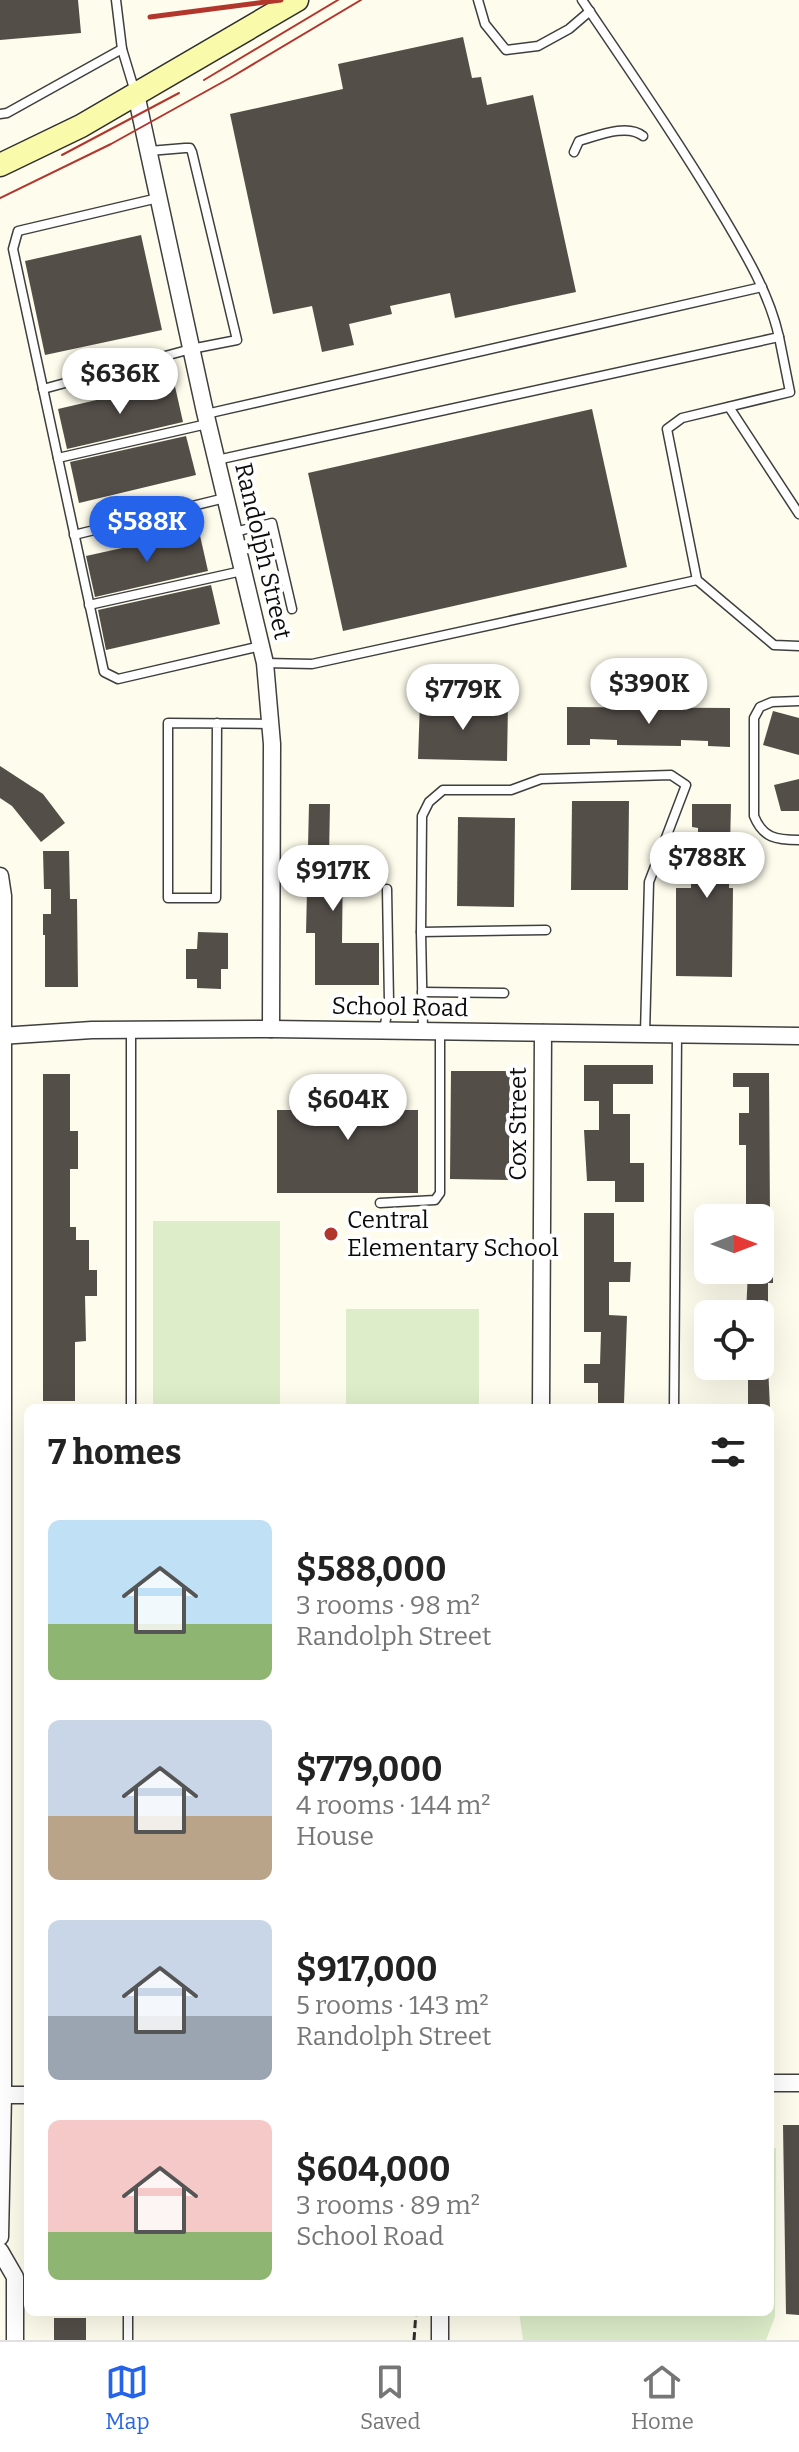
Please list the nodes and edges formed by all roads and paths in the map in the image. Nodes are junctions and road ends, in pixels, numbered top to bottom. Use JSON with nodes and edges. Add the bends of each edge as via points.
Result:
{"nodes":[{"id":1,"x":116,"y":0,"type":"edge"},
{"id":2,"x":297,"y":0,"type":"edge"},
{"id":3,"x":478,"y":0,"type":"edge"},
{"id":4,"x":582,"y":0,"type":"edge"},
{"id":5,"x":590,"y":11,"type":"junction"},
{"id":6,"x":122,"y":49,"type":"junction"},
{"id":7,"x":136,"y":94,"type":"junction"},
{"id":8,"x":0,"y":114,"type":"edge"},
{"id":9,"x":643,"y":136,"type":"dead end"},
{"id":10,"x":148,"y":151,"type":"junction"},
{"id":11,"x":574,"y":152,"type":"dead end"},
{"id":12,"x":0,"y":165,"type":"edge"},
{"id":13,"x":158,"y":198,"type":"junction"},
{"id":14,"x":762,"y":287,"type":"junction"},
{"id":15,"x":779,"y":337,"type":"junction"},
{"id":16,"x":191,"y":349,"type":"junction"},
{"id":17,"x":43,"y":389,"type":"junction"},
{"id":18,"x":794,"y":393,"type":"edge"},
{"id":19,"x":729,"y":407,"type":"junction"},
{"id":20,"x":207,"y":419,"type":"junction"},
{"id":21,"x":58,"y":458,"type":"junction"},
{"id":22,"x":217,"y":460,"type":"junction"},
{"id":23,"x":226,"y":498,"type":"junction"},
{"id":24,"x":799,"y":514,"type":"edge"},
{"id":25,"x":234,"y":532,"type":"junction"},
{"id":26,"x":74,"y":535,"type":"junction"},
{"id":27,"x":243,"y":570,"type":"junction"},
{"id":28,"x":697,"y":580,"type":"junction"},
{"id":29,"x":89,"y":605,"type":"junction"},
{"id":30,"x":292,"y":609,"type":"dead end"},
{"id":31,"x":261,"y":646,"type":"junction"},
{"id":32,"x":799,"y":646,"type":"edge"},
{"id":33,"x":265,"y":663,"type":"junction"},
{"id":34,"x":799,"y":701,"type":"edge"},
{"id":35,"x":217,"y":723,"type":"junction"},
{"id":36,"x":270,"y":724,"type":"junction"},
{"id":37,"x":799,"y":840,"type":"edge"},
{"id":38,"x":0,"y":876,"type":"edge"},
{"id":39,"x":387,"y":889,"type":"dead end"},
{"id":40,"x":546,"y":930,"type":"dead end"},
{"id":41,"x":421,"y":932,"type":"junction"},
{"id":42,"x":422,"y":992,"type":"junction"},
{"id":43,"x":504,"y":993,"type":"dead end"},
{"id":44,"x":271,"y":1029,"type":"junction"},
{"id":45,"x":131,"y":1030,"type":"junction"},
{"id":46,"x":384,"y":1030,"type":"junction"},
{"id":47,"x":432,"y":1031,"type":"junction"},
{"id":48,"x":543,"y":1033,"type":"junction"},
{"id":49,"x":645,"y":1034,"type":"junction"},
{"id":50,"x":677,"y":1034,"type":"junction"},
{"id":51,"x":1,"y":1036,"type":"edge"},
{"id":52,"x":799,"y":1036,"type":"edge"},
{"id":53,"x":380,"y":1203,"type":"dead end"},
{"id":54,"x":131,"y":1404,"type":"edge"},
{"id":55,"x":541,"y":1404,"type":"edge"},
{"id":56,"x":674,"y":1404,"type":"edge"},
{"id":57,"x":774,"y":2083,"type":"edge"},
{"id":58,"x":799,"y":2083,"type":"edge"},
{"id":59,"x":3,"y":2095,"type":"junction"},
{"id":60,"x":24,"y":2095,"type":"edge"},
{"id":61,"x":0,"y":2237,"type":"edge"},
{"id":62,"x":0,"y":2251,"type":"edge"},
{"id":63,"x":128,"y":2316,"type":"edge"},
{"id":64,"x":416,"y":2316,"type":"edge"},
{"id":65,"x":440,"y":2316,"type":"edge"},
{"id":66,"x":15,"y":2340,"type":"edge"},
{"id":67,"x":128,"y":2340,"type":"edge"},
{"id":68,"x":414,"y":2340,"type":"edge"},
{"id":69,"x":440,"y":2340,"type":"edge"}],
"edges":[{"from":1,"to":6,"type":"lane"},
{"from":2,"to":7,"type":"street"},
{"from":3,"to":5,"type":"lane","via":[[485,24],[506,50],[538,46]]},
{"from":4,"to":5,"type":"lane"},
{"from":5,"to":14,"type":"lane","via":[[689,158]]},
{"from":6,"to":7,"type":"lane"},
{"from":6,"to":8,"type":"lane"},
{"from":7,"to":10,"type":"street","name":"Randolph Street"},
{"from":7,"to":12,"type":"street"},
{"from":9,"to":11,"type":"lane","via":[[637,131],[617,132],[579,141]]},
{"from":10,"to":13,"type":"street","name":"Randolph Street"},
{"from":10,"to":16,"type":"lane","via":[[192,152],[237,340]]},
{"from":13,"to":16,"type":"street","name":"Randolph Street"},
{"from":13,"to":17,"type":"lane","via":[[18,231],[13,249]]},
{"from":14,"to":15,"type":"lane"},
{"from":14,"to":20,"type":"lane"},
{"from":15,"to":18,"type":"lane"},
{"from":15,"to":22,"type":"lane"},
{"from":16,"to":17,"type":"lane"},
{"from":16,"to":20,"type":"street","name":"Randolph Street"},
{"from":17,"to":21,"type":"lane"},
{"from":18,"to":19,"type":"lane"},
{"from":19,"to":24,"type":"lane"},
{"from":19,"to":28,"type":"lane","via":[[682,418],[667,429]]},
{"from":20,"to":21,"type":"lane"},
{"from":20,"to":22,"type":"street","name":"Randolph Street"},
{"from":21,"to":26,"type":"lane"},
{"from":22,"to":23,"type":"street","name":"Randolph Street"},
{"from":23,"to":25,"type":"street","name":"Randolph Street"},
{"from":23,"to":26,"type":"lane"},
{"from":25,"to":27,"type":"street","name":"Randolph Street"},
{"from":25,"to":30,"type":"lane","via":[[272,523]]},
{"from":26,"to":29,"type":"lane"},
{"from":27,"to":29,"type":"lane"},
{"from":27,"to":31,"type":"street","name":"Randolph Street"},
{"from":28,"to":32,"type":"lane","via":[[774,645]]},
{"from":28,"to":33,"type":"lane","via":[[312,664]]},
{"from":29,"to":31,"type":"lane","via":[[104,672],[118,679]]},
{"from":31,"to":33,"type":"street","name":"Randolph Street"},
{"from":33,"to":36,"type":"street","name":"Randolph Street"},
{"from":34,"to":37,"type":"lane","via":[[772,702],[760,707],[754,718],[754,816],[769,836]]},
{"from":35,"to":35,"type":"lane","via":[[168,723],[168,898],[216,898]]},
{"from":35,"to":36,"type":"lane"},
{"from":36,"to":44,"type":"street","name":"Randolph Street"},
{"from":38,"to":51,"type":"street"},
{"from":39,"to":46,"type":"lane","via":[[389,1002]]},
{"from":40,"to":41,"type":"lane"},
{"from":41,"to":42,"type":"lane"},
{"from":41,"to":49,"type":"lane","via":[[422,816],[443,790],[511,790],[541,779],[671,775],[686,785],[649,882]]},
{"from":42,"to":43,"type":"lane"},
{"from":42,"to":47,"type":"lane"},
{"from":44,"to":45,"type":"street","name":"School Road"},
{"from":44,"to":46,"type":"street","name":"School Road"},
{"from":45,"to":51,"type":"street","name":"School Road"},
{"from":45,"to":54,"type":"lane"},
{"from":46,"to":47,"type":"street","name":"School Road"},
{"from":47,"to":48,"type":"street","name":"School Road"},
{"from":47,"to":53,"type":"lane","via":[[440,1193],[435,1200]]},
{"from":48,"to":49,"type":"street","name":"School Road"},
{"from":48,"to":55,"type":"street","name":"Cox Street"},
{"from":49,"to":50,"type":"street","name":"School Road"},
{"from":50,"to":52,"type":"street","name":"School Road"},
{"from":50,"to":56,"type":"lane"},
{"from":51,"to":59,"type":"street"},
{"from":57,"to":58,"type":"street"},
{"from":59,"to":60,"type":"street"},
{"from":59,"to":61,"type":"street"},
{"from":62,"to":66,"type":"street","via":[[15,2277]]},
{"from":63,"to":67,"type":"lane"},
{"from":64,"to":68,"type":"path"},
{"from":65,"to":69,"type":"street"}]}
